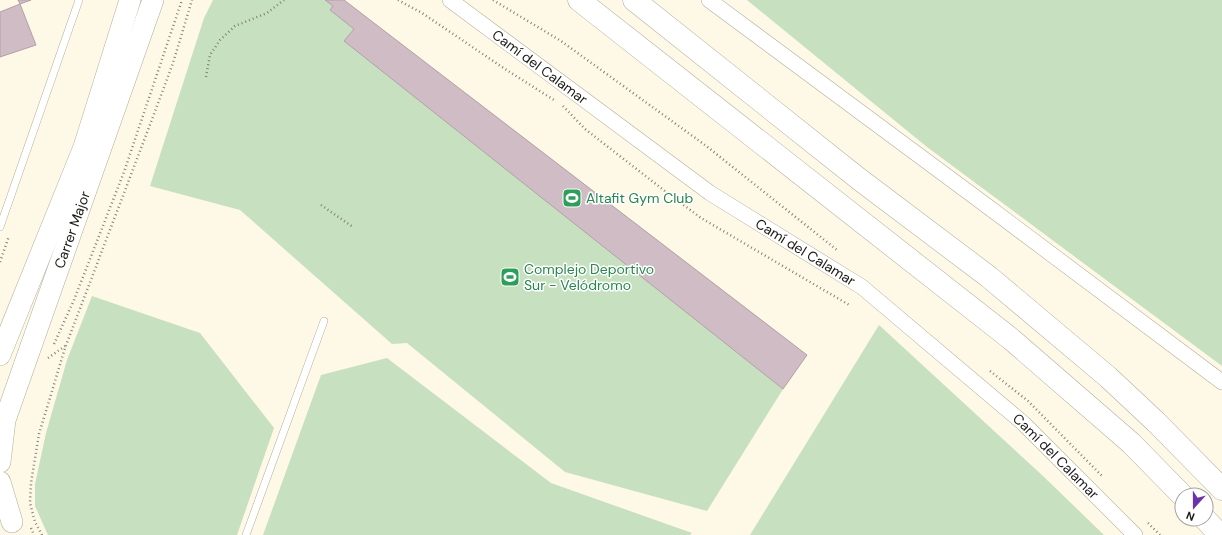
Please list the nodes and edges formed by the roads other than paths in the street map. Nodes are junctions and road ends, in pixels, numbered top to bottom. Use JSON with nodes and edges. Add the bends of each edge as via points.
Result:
{"nodes":[{"id":1,"x":79,"y":0,"type":"edge"},
{"id":2,"x":130,"y":0,"type":"edge"},
{"id":3,"x":153,"y":0,"type":"edge"},
{"id":4,"x":450,"y":0,"type":"edge"},
{"id":5,"x":579,"y":0,"type":"edge"},
{"id":6,"x":634,"y":0,"type":"edge"},
{"id":7,"x":709,"y":0,"type":"edge"},
{"id":8,"x":0,"y":228,"type":"edge"},
{"id":9,"x":324,"y":321,"type":"dead end"},
{"id":10,"x":0,"y":355,"type":"edge"},
{"id":11,"x":1222,"y":382,"type":"edge"},
{"id":12,"x":0,"y":462,"type":"edge"},
{"id":13,"x":0,"y":482,"type":"edge"},
{"id":14,"x":1174,"y":487,"type":"edge"},
{"id":15,"x":1222,"y":489,"type":"edge"},
{"id":16,"x":14,"y":522,"type":"edge"},
{"id":17,"x":1212,"y":527,"type":"edge"},
{"id":18,"x":246,"y":535,"type":"edge"},
{"id":19,"x":1135,"y":535,"type":"edge"},
{"id":20,"x":1220,"y":535,"type":"edge"}],
"edges":[{"from":1,"to":8,"type":"lane"},
{"from":2,"to":10,"type":"main road","name":"Carrer Major","via":[[84,147]]},
{"from":3,"to":12,"type":"main road","name":"Carrer Major","via":[[5,420]]},
{"from":4,"to":19,"type":"street","name":"Camí del Calamar","via":[[710,193],[862,287],[1024,422]]},
{"from":5,"to":14,"type":"highway","via":[[1011,339],[1131,443]]},
{"from":6,"to":15,"type":"highway","via":[[859,179],[989,277],[1108,377]]},
{"from":7,"to":11,"type":"street"},
{"from":9,"to":18,"type":"lane"},
{"from":13,"to":16,"type":"main road"},
{"from":17,"to":20,"type":"highway"}]}
